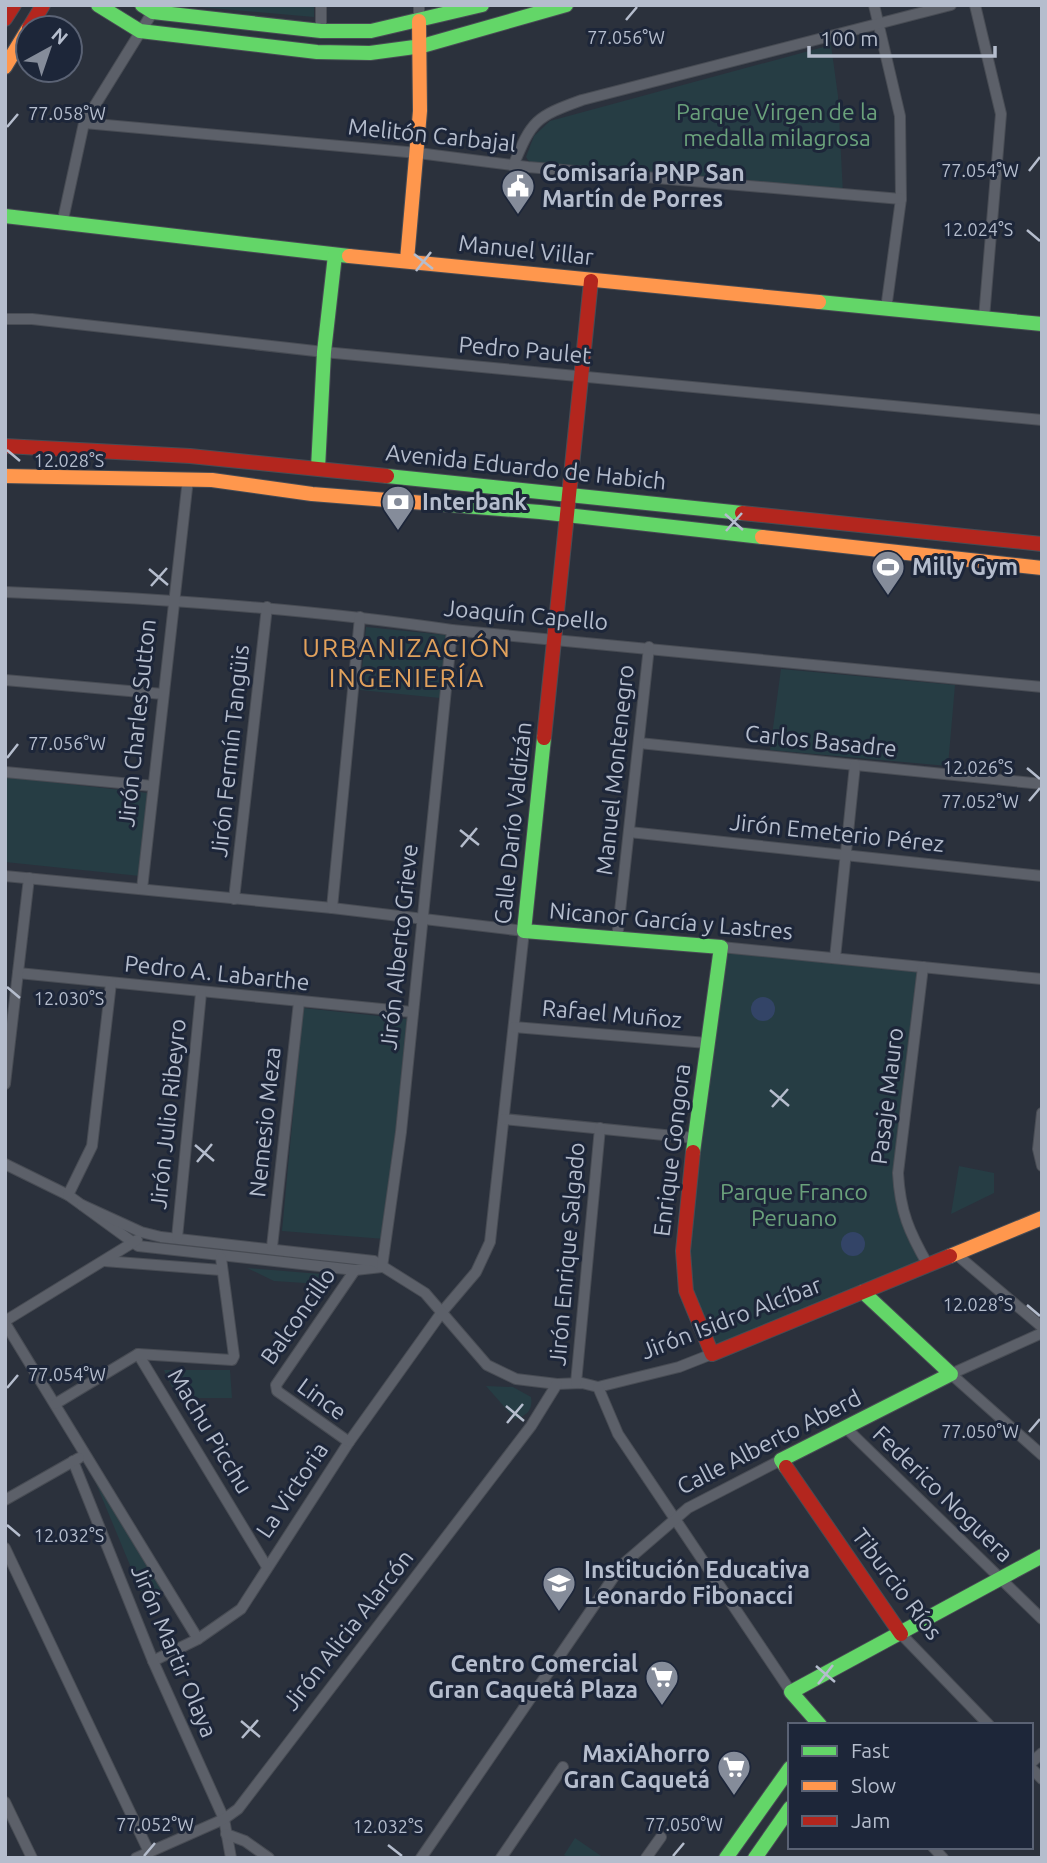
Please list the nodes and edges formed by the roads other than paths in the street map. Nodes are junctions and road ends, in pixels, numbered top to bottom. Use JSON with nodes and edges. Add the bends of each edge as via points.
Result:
{"nodes":[{"id":1,"x":14,"y":5,"type":"edge"},
{"id":2,"x":98,"y":5,"type":"edge"},
{"id":3,"x":321,"y":5,"type":"edge"},
{"id":4,"x":419,"y":5,"type":"edge"},
{"id":5,"x":482,"y":5,"type":"edge"},
{"id":6,"x":566,"y":5,"type":"edge"},
{"id":7,"x":874,"y":5,"type":"edge"},
{"id":8,"x":951,"y":5,"type":"edge"},
{"id":9,"x":975,"y":5,"type":"edge"},
{"id":10,"x":150,"y":7,"type":"edge"},
{"id":11,"x":5,"y":19,"type":"edge"},
{"id":12,"x":419,"y":21,"type":"junction"},
{"id":13,"x":879,"y":24,"type":"junction"},
{"id":14,"x":140,"y":31,"type":"junction"},
{"id":15,"x":321,"y":31,"type":"junction"},
{"id":16,"x":422,"y":47,"type":"junction"},
{"id":17,"x":84,"y":123,"type":"junction"},
{"id":18,"x":418,"y":153,"type":"junction"},
{"id":19,"x":513,"y":166,"type":"junction"},
{"id":20,"x":901,"y":199,"type":"junction"},
{"id":21,"x":5,"y":216,"type":"edge"},
{"id":22,"x":62,"y":224,"type":"junction"},
{"id":23,"x":335,"y":255,"type":"junction"},
{"id":24,"x":407,"y":260,"type":"junction"},
{"id":25,"x":592,"y":281,"type":"junction"},
{"id":26,"x":886,"y":309,"type":"junction"},
{"id":27,"x":984,"y":318,"type":"junction"},
{"id":28,"x":5,"y":319,"type":"edge"},
{"id":29,"x":1042,"y":324,"type":"edge"},
{"id":30,"x":324,"y":352,"type":"junction"},
{"id":31,"x":582,"y":376,"type":"junction"},
{"id":32,"x":1042,"y":421,"type":"edge"},
{"id":33,"x":5,"y":446,"type":"edge"},
{"id":34,"x":31,"y":447,"type":"junction"},
{"id":35,"x":318,"y":468,"type":"junction"},
{"id":36,"x":5,"y":476,"type":"edge"},
{"id":37,"x":31,"y":478,"type":"junction"},
{"id":38,"x":188,"y":479,"type":"junction"},
{"id":39,"x":570,"y":493,"type":"junction"},
{"id":40,"x":569,"y":515,"type":"junction"},
{"id":41,"x":1042,"y":544,"type":"edge"},
{"id":42,"x":1042,"y":568,"type":"edge"},
{"id":43,"x":5,"y":592,"type":"edge"},
{"id":44,"x":174,"y":598,"type":"junction"},
{"id":45,"x":267,"y":607,"type":"junction"},
{"id":46,"x":360,"y":617,"type":"junction"},
{"id":47,"x":452,"y":630,"type":"junction"},
{"id":48,"x":556,"y":638,"type":"junction"},
{"id":49,"x":649,"y":647,"type":"junction"},
{"id":50,"x":5,"y":680,"type":"edge"},
{"id":51,"x":1042,"y":688,"type":"edge"},
{"id":52,"x":163,"y":694,"type":"junction"},
{"id":53,"x":639,"y":743,"type":"junction"},
{"id":54,"x":855,"y":765,"type":"junction"},
{"id":55,"x":5,"y":772,"type":"edge"},
{"id":56,"x":1042,"y":784,"type":"edge"},
{"id":57,"x":153,"y":786,"type":"junction"},
{"id":58,"x":629,"y":832,"type":"junction"},
{"id":59,"x":846,"y":855,"type":"junction"},
{"id":60,"x":5,"y":876,"type":"edge"},
{"id":61,"x":1042,"y":876,"type":"edge"},
{"id":62,"x":29,"y":878,"type":"junction"},
{"id":63,"x":142,"y":889,"type":"junction"},
{"id":64,"x":234,"y":898,"type":"junction"},
{"id":65,"x":332,"y":908,"type":"junction"},
{"id":66,"x":423,"y":920,"type":"junction"},
{"id":67,"x":524,"y":931,"type":"junction"},
{"id":68,"x":617,"y":939,"type":"junction"},
{"id":69,"x":721,"y":947,"type":"junction"},
{"id":70,"x":835,"y":958,"type":"junction"},
{"id":71,"x":923,"y":967,"type":"junction"},
{"id":72,"x":18,"y":974,"type":"junction"},
{"id":73,"x":1042,"y":979,"type":"edge"},
{"id":74,"x":111,"y":983,"type":"junction"},
{"id":75,"x":201,"y":993,"type":"junction"},
{"id":76,"x":299,"y":1002,"type":"junction"},
{"id":77,"x":412,"y":1012,"type":"junction"},
{"id":78,"x":514,"y":1027,"type":"junction"},
{"id":79,"x":707,"y":1043,"type":"junction"},
{"id":80,"x":5,"y":1084,"type":"edge"},
{"id":81,"x":1042,"y":1113,"type":"edge"},
{"id":82,"x":504,"y":1119,"type":"junction"},
{"id":83,"x":600,"y":1128,"type":"junction"},
{"id":84,"x":694,"y":1138,"type":"junction"},
{"id":85,"x":5,"y":1164,"type":"edge"},
{"id":86,"x":1042,"y":1166,"type":"edge"},
{"id":87,"x":68,"y":1195,"type":"junction"},
{"id":88,"x":82,"y":1205,"type":"junction"},
{"id":89,"x":1042,"y":1218,"type":"edge"},
{"id":90,"x":146,"y":1233,"type":"junction"},
{"id":91,"x":177,"y":1238,"type":"junction"},
{"id":92,"x":132,"y":1244,"type":"junction"},
{"id":93,"x":272,"y":1247,"type":"junction"},
{"id":94,"x":956,"y":1254,"type":"junction"},
{"id":95,"x":221,"y":1258,"type":"junction"},
{"id":96,"x":104,"y":1261,"type":"junction"},
{"id":97,"x":928,"y":1265,"type":"junction"},
{"id":98,"x":382,"y":1267,"type":"junction"},
{"id":99,"x":221,"y":1270,"type":"junction"},
{"id":100,"x":355,"y":1270,"type":"junction"},
{"id":101,"x":863,"y":1292,"type":"junction"},
{"id":102,"x":442,"y":1312,"type":"junction"},
{"id":103,"x":5,"y":1322,"type":"edge"},
{"id":104,"x":1042,"y":1327,"type":"edge"},
{"id":105,"x":1042,"y":1333,"type":"edge"},
{"id":106,"x":138,"y":1354,"type":"junction"},
{"id":107,"x":712,"y":1354,"type":"junction"},
{"id":108,"x":951,"y":1374,"type":"junction"},
{"id":109,"x":576,"y":1383,"type":"junction"},
{"id":110,"x":557,"y":1384,"type":"junction"},
{"id":111,"x":276,"y":1385,"type":"joint"},
{"id":112,"x":598,"y":1387,"type":"junction"},
{"id":113,"x":55,"y":1404,"type":"junction"},
{"id":114,"x":846,"y":1428,"type":"junction"},
{"id":115,"x":349,"y":1442,"type":"junction"},
{"id":116,"x":86,"y":1454,"type":"junction"},
{"id":117,"x":1042,"y":1455,"type":"edge"},
{"id":118,"x":781,"y":1460,"type":"junction"},
{"id":119,"x":74,"y":1461,"type":"junction"},
{"id":120,"x":5,"y":1500,"type":"edge"},
{"id":121,"x":674,"y":1517,"type":"junction"},
{"id":122,"x":5,"y":1548,"type":"edge"},
{"id":123,"x":1042,"y":1556,"type":"edge"},
{"id":124,"x":267,"y":1567,"type":"junction"},
{"id":125,"x":1000,"y":1579,"type":"junction"},
{"id":126,"x":1042,"y":1619,"type":"edge"},
{"id":127,"x":901,"y":1634,"type":"junction"},
{"id":128,"x":198,"y":1639,"type":"junction"},
{"id":129,"x":153,"y":1661,"type":"junction"},
{"id":130,"x":791,"y":1692,"type":"junction"},
{"id":131,"x":814,"y":1722,"type":"edge"},
{"id":132,"x":987,"y":1723,"type":"edge"},
{"id":133,"x":563,"y":1767,"type":"dead end"},
{"id":134,"x":788,"y":1771,"type":"edge"},
{"id":135,"x":5,"y":1802,"type":"edge"},
{"id":136,"x":788,"y":1811,"type":"edge"},
{"id":137,"x":225,"y":1819,"type":"junction"},
{"id":138,"x":226,"y":1834,"type":"junction"},
{"id":139,"x":661,"y":1837,"type":"dead end"},
{"id":140,"x":149,"y":1852,"type":"junction"},
{"id":141,"x":422,"y":1857,"type":"edge"},
{"id":142,"x":32,"y":1858,"type":"edge"},
{"id":143,"x":136,"y":1858,"type":"edge"},
{"id":144,"x":231,"y":1858,"type":"edge"},
{"id":145,"x":269,"y":1858,"type":"edge"},
{"id":146,"x":500,"y":1858,"type":"edge"},
{"id":147,"x":646,"y":1858,"type":"edge"},
{"id":148,"x":726,"y":1858,"type":"edge"},
{"id":149,"x":755,"y":1858,"type":"edge"}],
"edges":[{"from":1,"to":11,"type":"main road"},
{"from":2,"to":14,"type":"main road"},
{"from":3,"to":15,"type":"street"},
{"from":4,"to":12,"type":"street"},
{"from":5,"to":12,"type":"main road"},
{"from":6,"to":16,"type":"main road"},
{"from":7,"to":13,"type":"street"},
{"from":8,"to":13,"type":"street"},
{"from":9,"to":27,"type":"street","via":[[1001,114]]},
{"from":10,"to":14,"type":"street"},
{"from":10,"to":15,"type":"main road"},
{"from":12,"to":15,"type":"main road","via":[[372,31]]},
{"from":12,"to":16,"type":"main road"},
{"from":13,"to":19,"type":"street","via":[[551,111],[530,127]]},
{"from":13,"to":20,"type":"street","via":[[900,116]]},
{"from":14,"to":16,"type":"main road","via":[[317,52],[370,53]]},
{"from":14,"to":17,"type":"street"},
{"from":16,"to":18,"type":"main road"},
{"from":17,"to":18,"type":"street","name":"Melitón Carbajal"},
{"from":17,"to":22,"type":"street"},
{"from":18,"to":19,"type":"street","name":"Melitón Carbajal"},
{"from":18,"to":24,"type":"main road"},
{"from":19,"to":20,"type":"street","name":"Melitón Carbajal"},
{"from":20,"to":26,"type":"street"},
{"from":21,"to":22,"type":"main road","name":"Manuel Villar"},
{"from":22,"to":23,"type":"main road","name":"Manuel Villar"},
{"from":23,"to":24,"type":"main road","name":"Manuel Villar"},
{"from":23,"to":30,"type":"main road"},
{"from":24,"to":25,"type":"main road","name":"Manuel Villar"},
{"from":25,"to":26,"type":"main road","name":"Manuel Villar"},
{"from":25,"to":31,"type":"main road","name":"Calle Darío Valdizán"},
{"from":26,"to":27,"type":"main road","name":"Manuel Villar"},
{"from":27,"to":29,"type":"main road","name":"Manuel Villar"},
{"from":28,"to":30,"type":"street","name":"Pedro Paulet","via":[[32,318]]},
{"from":30,"to":31,"type":"street","name":"Pedro Paulet"},
{"from":30,"to":35,"type":"main road"},
{"from":31,"to":32,"type":"street","name":"Pedro Paulet"},
{"from":31,"to":39,"type":"main road","name":"Calle Darío Valdizán"},
{"from":33,"to":34,"type":"main road","name":"Avenida Eduardo de Habich"},
{"from":34,"to":35,"type":"main road","name":"Avenida Eduardo de Habich"},
{"from":34,"to":37,"type":"main road","via":[[18,463]]},
{"from":35,"to":39,"type":"main road","name":"Avenida Eduardo de Habich"},
{"from":36,"to":37,"type":"main road","name":"Avenida Eduardo de Habich"},
{"from":37,"to":38,"type":"main road","name":"Avenida Eduardo de Habich"},
{"from":38,"to":40,"type":"main road","name":"Avenida Eduardo de Habich"},
{"from":38,"to":44,"type":"street","name":"Jirón Charles Sutton"},
{"from":39,"to":40,"type":"main road","name":"Calle Darío Valdizán"},
{"from":39,"to":41,"type":"main road","name":"Avenida Eduardo de Habich"},
{"from":40,"to":42,"type":"main road","name":"Avenida Eduardo de Habich"},
{"from":40,"to":48,"type":"main road","name":"Calle Darío Valdizán"},
{"from":43,"to":44,"type":"street","name":"Joaquín Capello"},
{"from":44,"to":45,"type":"street","name":"Joaquín Capello"},
{"from":44,"to":52,"type":"street","name":"Jirón Charles Sutton"},
{"from":45,"to":46,"type":"street","name":"Joaquín Capello"},
{"from":45,"to":64,"type":"street","name":"Jirón Fermín Tangüis"},
{"from":46,"to":47,"type":"street","name":"Joaquín Capello"},
{"from":46,"to":65,"type":"street"},
{"from":47,"to":48,"type":"street","name":"Joaquín Capello"},
{"from":47,"to":66,"type":"street","name":"Jirón Alberto Grieve"},
{"from":48,"to":49,"type":"street","name":"Joaquín Capello"},
{"from":48,"to":67,"type":"main road","name":"Calle Darío Valdizán"},
{"from":49,"to":51,"type":"street","name":"Joaquín Capello"},
{"from":49,"to":53,"type":"street","name":"Manuel Montenegro"},
{"from":50,"to":52,"type":"street"},
{"from":52,"to":57,"type":"street","name":"Jirón Charles Sutton"},
{"from":53,"to":54,"type":"street","name":"Carlos Basadre"},
{"from":53,"to":58,"type":"street","name":"Manuel Montenegro"},
{"from":54,"to":56,"type":"street","name":"Carlos Basadre"},
{"from":54,"to":59,"type":"street"},
{"from":55,"to":57,"type":"street"},
{"from":57,"to":63,"type":"street","name":"Jirón Charles Sutton"},
{"from":58,"to":59,"type":"street","name":"Jirón Emeterio Pérez"},
{"from":58,"to":68,"type":"street","name":"Manuel Montenegro"},
{"from":59,"to":61,"type":"street","name":"Jirón Emeterio Pérez"},
{"from":59,"to":70,"type":"street"},
{"from":60,"to":62,"type":"street","name":"Nicanor García y Lastres"},
{"from":62,"to":63,"type":"street","name":"Nicanor García y Lastres"},
{"from":62,"to":72,"type":"street"},
{"from":63,"to":64,"type":"street","name":"Nicanor García y Lastres"},
{"from":64,"to":65,"type":"street","name":"Nicanor García y Lastres"},
{"from":65,"to":66,"type":"street","name":"Nicanor García y Lastres"},
{"from":66,"to":67,"type":"street","name":"Nicanor García y Lastres"},
{"from":66,"to":77,"type":"street","name":"Jirón Alberto Grieve"},
{"from":67,"to":68,"type":"main road","name":"Nicanor García y Lastres"},
{"from":67,"to":78,"type":"street","name":"Calle Darío Valdizán"},
{"from":68,"to":69,"type":"main road","name":"Nicanor García y Lastres"},
{"from":69,"to":70,"type":"street","name":"Nicanor García y Lastres"},
{"from":69,"to":79,"type":"main road","name":"Enrique Gongora"},
{"from":70,"to":71,"type":"street","name":"Nicanor García y Lastres"},
{"from":71,"to":73,"type":"street","name":"Nicanor García y Lastres"},
{"from":71,"to":97,"type":"street","name":"Pasaje Mauro","via":[[898,1173],[900,1205]]},
{"from":72,"to":74,"type":"street","name":"Pedro A. Labarthe"},
{"from":72,"to":80,"type":"street"},
{"from":74,"to":75,"type":"street","name":"Pedro A. Labarthe"},
{"from":74,"to":87,"type":"street","via":[[92,1146]]},
{"from":75,"to":76,"type":"street","name":"Pedro A. Labarthe"},
{"from":75,"to":91,"type":"street","name":"Jirón Julio Ribeyro"},
{"from":76,"to":77,"type":"street","name":"Pedro A. Labarthe"},
{"from":76,"to":93,"type":"street","name":"Nemesio Meza"},
{"from":77,"to":98,"type":"street","name":"Jirón Alberto Grieve"},
{"from":78,"to":79,"type":"street","name":"Rafael Muñoz"},
{"from":78,"to":82,"type":"street","name":"Calle Darío Valdizán"},
{"from":79,"to":84,"type":"main road","name":"Enrique Gongora"},
{"from":81,"to":86,"type":"street","via":[[1038,1149]]},
{"from":82,"to":83,"type":"street"},
{"from":82,"to":102,"type":"street","name":"Calle Darío Valdizán","via":[[490,1242],[476,1272]]},
{"from":83,"to":84,"type":"street"},
{"from":83,"to":109,"type":"street","name":"Jirón Enrique Salgado"},
{"from":84,"to":107,"type":"main road","name":"Enrique Gongora","via":[[683,1266],[686,1291]]},
{"from":85,"to":87,"type":"street","name":"Jirón Isidro Alcíbar"},
{"from":87,"to":88,"type":"street","name":"Jirón Isidro Alcíbar"},
{"from":88,"to":90,"type":"street","name":"Jirón Isidro Alcíbar"},
{"from":88,"to":92,"type":"street","name":"Jirón Isidro Alcíbar"},
{"from":89,"to":94,"type":"main road","name":"Jirón Isidro Alcíbar"},
{"from":90,"to":91,"type":"street","name":"Jirón Isidro Alcíbar"},
{"from":90,"to":92,"type":"street"},
{"from":91,"to":93,"type":"street","name":"Jirón Isidro Alcíbar"},
{"from":92,"to":95,"type":"street","name":"Jirón Isidro Alcíbar"},
{"from":92,"to":96,"type":"street"},
{"from":93,"to":98,"type":"street","name":"Jirón Isidro Alcíbar","via":[[361,1258]]},
{"from":94,"to":97,"type":"main road","name":"Jirón Isidro Alcíbar"},
{"from":94,"to":104,"type":"street"},
{"from":95,"to":99,"type":"street"},
{"from":95,"to":100,"type":"street","name":"Jirón Isidro Alcíbar"},
{"from":96,"to":99,"type":"street"},
{"from":96,"to":103,"type":"street"},
{"from":97,"to":101,"type":"main road","name":"Jirón Isidro Alcíbar"},
{"from":98,"to":100,"type":"street","name":"Jirón Isidro Alcíbar"},
{"from":98,"to":102,"type":"street","name":"Jirón Isidro Alcíbar","via":[[425,1293]]},
{"from":99,"to":106,"type":"street","via":[[232,1360]]},
{"from":100,"to":111,"type":"street","name":"Balconcillo"},
{"from":101,"to":107,"type":"main road","name":"Jirón Isidro Alcíbar"},
{"from":101,"to":108,"type":"main road"},
{"from":102,"to":110,"type":"street","name":"Jirón Isidro Alcíbar","via":[[471,1349],[504,1376]]},
{"from":102,"to":115,"type":"street","name":"La Victoria"},
{"from":103,"to":113,"type":"street","name":"Jirón Martir Olaya"},
{"from":105,"to":108,"type":"street","name":"Calle Alberto Aberd"},
{"from":106,"to":113,"type":"street"},
{"from":106,"to":124,"type":"street","name":"Machu Picchu"},
{"from":107,"to":112,"type":"street","name":"Jirón Isidro Alcíbar"},
{"from":108,"to":114,"type":"main road","name":"Calle Alberto Aberd"},
{"from":108,"to":117,"type":"street"},
{"from":109,"to":110,"type":"street","name":"Jirón Isidro Alcíbar"},
{"from":109,"to":112,"type":"street","name":"Jirón Isidro Alcíbar"},
{"from":110,"to":137,"type":"street","name":"Jirón Alicia Alarcón","via":[[523,1437],[238,1809]]},
{"from":111,"to":115,"type":"street","name":"Lince","via":[[277,1391]]},
{"from":112,"to":121,"type":"street","via":[[618,1434]]},
{"from":113,"to":116,"type":"street","name":"Jirón Martir Olaya"},
{"from":114,"to":118,"type":"main road","name":"Calle Alberto Aberd"},
{"from":114,"to":125,"type":"street","name":"Federico Noguera"},
{"from":115,"to":124,"type":"street","name":"La Victoria"},
{"from":116,"to":119,"type":"street"},
{"from":116,"to":128,"type":"street","name":"Jirón Martir Olaya"},
{"from":118,"to":121,"type":"street","name":"Calle Alberto Aberd"},
{"from":118,"to":127,"type":"main road","name":"Tiburcio Ríos"},
{"from":119,"to":120,"type":"street"},
{"from":119,"to":129,"type":"street","name":"Jirón Martir Olaya"},
{"from":121,"to":130,"type":"street"},
{"from":121,"to":141,"type":"street","name":"Calle Alberto Aberd","via":[[622,1565]]},
{"from":122,"to":140,"type":"street"},
{"from":123,"to":125,"type":"main road"},
{"from":124,"to":128,"type":"street","name":"La Victoria","via":[[236,1614]]},
{"from":125,"to":126,"type":"street","name":"Federico Noguera"},
{"from":125,"to":127,"type":"main road"},
{"from":127,"to":130,"type":"main road"},
{"from":127,"to":132,"type":"street","name":"Tiburcio Ríos"},
{"from":128,"to":129,"type":"street","name":"La Victoria"},
{"from":129,"to":137,"type":"street","name":"Jirón Martir Olaya"},
{"from":130,"to":131,"type":"main road"},
{"from":133,"to":146,"type":"street"},
{"from":134,"to":148,"type":"main road"},
{"from":135,"to":142,"type":"street"},
{"from":136,"to":149,"type":"main road"},
{"from":137,"to":138,"type":"street","name":"Jirón Martir Olaya"},
{"from":137,"to":140,"type":"street","name":"Jirón Alicia Alarcón"},
{"from":138,"to":144,"type":"street","name":"Jirón Martir Olaya"},
{"from":138,"to":145,"type":"street"},
{"from":139,"to":147,"type":"street"},
{"from":140,"to":143,"type":"street","name":"Jirón Alicia Alarcón"}]}
